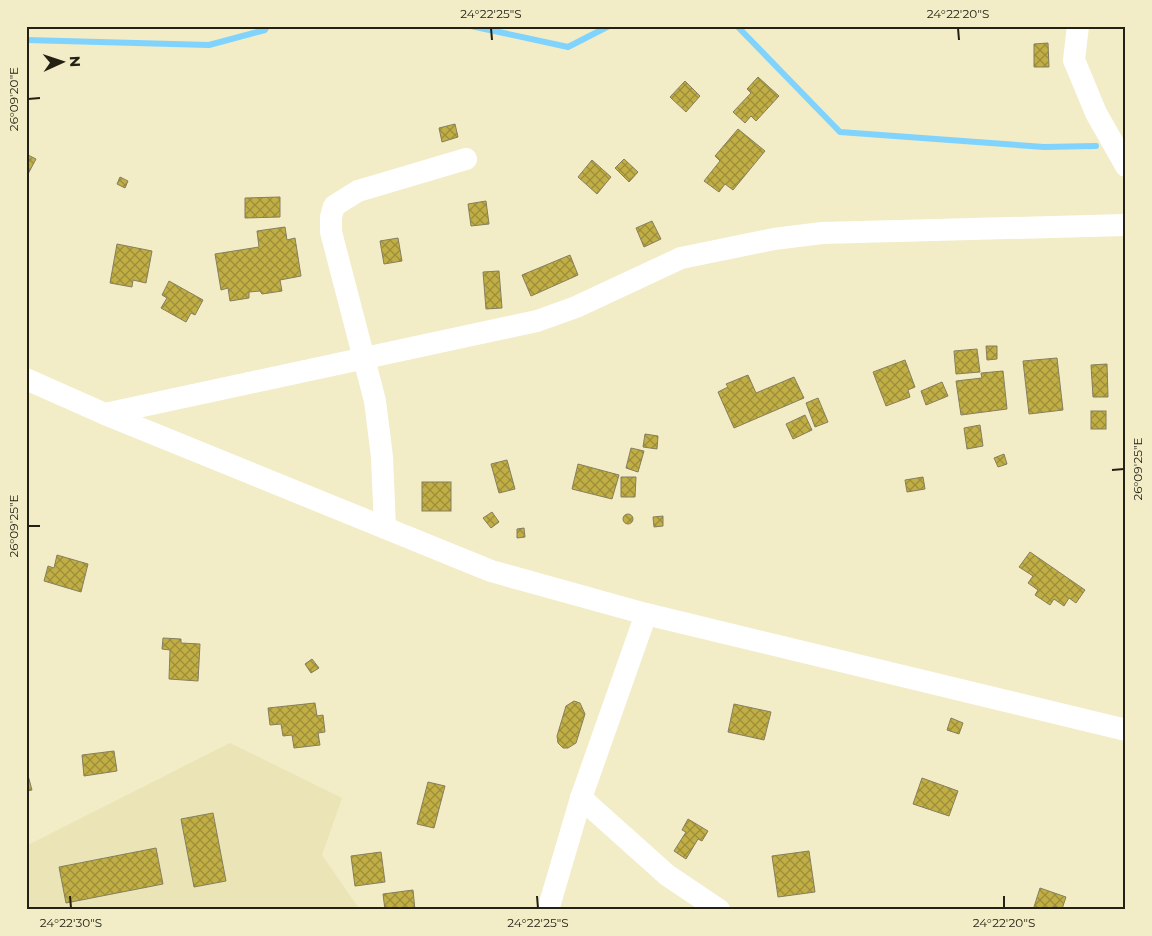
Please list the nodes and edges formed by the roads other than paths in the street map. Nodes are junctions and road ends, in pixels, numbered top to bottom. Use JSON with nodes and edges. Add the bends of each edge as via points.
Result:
{"nodes":[{"id":1,"x":1078,"y":26,"type":"edge"},
{"id":2,"x":466,"y":159,"type":"dead end"},
{"id":3,"x":1126,"y":166,"type":"edge"},
{"id":4,"x":1126,"y":225,"type":"edge"},
{"id":5,"x":365,"y":356,"type":"junction"},
{"id":6,"x":26,"y":379,"type":"edge"},
{"id":7,"x":105,"y":414,"type":"junction"},
{"id":8,"x":385,"y":528,"type":"junction"},
{"id":9,"x":646,"y":614,"type":"junction"},
{"id":10,"x":1126,"y":730,"type":"edge"},
{"id":11,"x":580,"y":798,"type":"junction"},
{"id":12,"x":548,"y":910,"type":"edge"},
{"id":13,"x":719,"y":910,"type":"edge"}],
"edges":[{"from":1,"to":3,"type":"street","via":[[1074,60],[1096,113]]},
{"from":2,"to":5,"type":"street","via":[[358,191],[334,206],[331,232]]},
{"from":4,"to":5,"type":"street","via":[[822,233],[774,239],[681,258],[576,307],[537,321]]},
{"from":5,"to":7,"type":"street"},
{"from":5,"to":8,"type":"street","via":[[379,429]]},
{"from":6,"to":7,"type":"street"},
{"from":7,"to":8,"type":"street"},
{"from":8,"to":9,"type":"street","via":[[491,571]]},
{"from":9,"to":10,"type":"street"},
{"from":9,"to":11,"type":"street"},
{"from":11,"to":12,"type":"street"},
{"from":11,"to":13,"type":"street","via":[[667,875]]}]}
